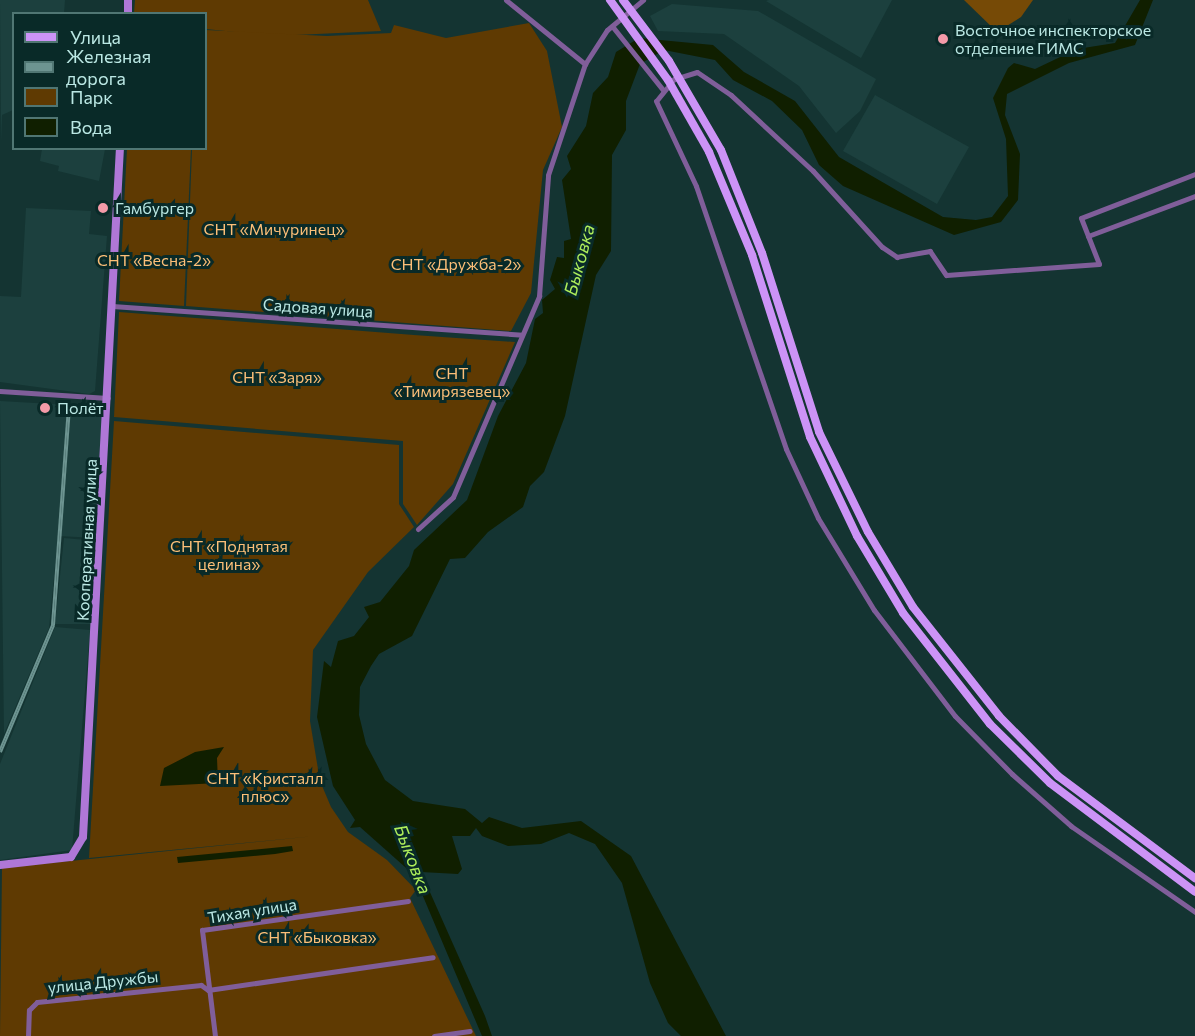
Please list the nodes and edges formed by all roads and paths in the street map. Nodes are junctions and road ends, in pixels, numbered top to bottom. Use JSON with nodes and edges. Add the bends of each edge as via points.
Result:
{"nodes":[{"id":1,"x":506,"y":0,"type":"edge"},
{"id":2,"x":610,"y":0,"type":"edge"},
{"id":3,"x":623,"y":0,"type":"edge"},
{"id":4,"x":643,"y":0,"type":"edge"},
{"id":5,"x":612,"y":26,"type":"junction"},
{"id":6,"x":585,"y":64,"type":"junction"},
{"id":7,"x":663,"y":90,"type":"junction"},
{"id":8,"x":120,"y":150,"type":"edge"},
{"id":9,"x":1195,"y":174,"type":"edge"},
{"id":10,"x":1195,"y":196,"type":"edge"},
{"id":11,"x":1088,"y":236,"type":"junction"},
{"id":12,"x":112,"y":306,"type":"junction"},
{"id":13,"x":522,"y":335,"type":"junction"},
{"id":14,"x":0,"y":391,"type":"edge"},
{"id":15,"x":108,"y":398,"type":"junction"},
{"id":16,"x":418,"y":529,"type":"dead end"},
{"id":17,"x":0,"y":865,"type":"edge"},
{"id":18,"x":1195,"y":878,"type":"edge"},
{"id":19,"x":1195,"y":892,"type":"edge"},
{"id":20,"x":408,"y":900,"type":"dead end"},
{"id":21,"x":1195,"y":912,"type":"edge"},
{"id":22,"x":433,"y":957,"type":"dead end"},
{"id":23,"x":208,"y":990,"type":"junction"},
{"id":24,"x":470,"y":1031,"type":"dead end"},
{"id":25,"x":28,"y":1036,"type":"edge"},
{"id":26,"x":215,"y":1036,"type":"edge"},
{"id":27,"x":434,"y":1036,"type":"edge"}],
"edges":[{"from":1,"to":6,"type":"street"},
{"from":2,"to":19,"type":"main road","via":[[682,102],[734,206],[810,437],[857,536],[903,614],[983,716],[1050,783]]},
{"from":3,"to":18,"type":"main road","via":[[691,96],[741,194],[819,432],[868,532],[913,607],[991,707],[1058,776]]},
{"from":4,"to":5,"type":"street"},
{"from":5,"to":6,"type":"street"},
{"from":5,"to":7,"type":"street"},
{"from":6,"to":13,"type":"street","via":[[548,175],[544,271]]},
{"from":7,"to":11,"type":"street","via":[[674,79],[697,72],[731,95],[813,171],[882,247],[897,257],[930,251],[946,275],[1099,264]]},
{"from":7,"to":21,"type":"street","via":[[656,101],[659,115],[696,186],[786,449],[818,518],[874,610],[956,716],[1012,774],[1071,826]]},
{"from":8,"to":12,"type":"main road","name":"Кооперативная улица"},
{"from":9,"to":11,"type":"street","via":[[1081,218]]},
{"from":10,"to":11,"type":"street"},
{"from":12,"to":13,"type":"street","name":"Садовая улица"},
{"from":12,"to":15,"type":"main road","name":"Кооперативная улица"},
{"from":13,"to":16,"type":"street","via":[[453,497]]},
{"from":14,"to":15,"type":"street"},
{"from":15,"to":17,"type":"main road","name":"Кооперативная улица","via":[[82,844],[65,859]]},
{"from":20,"to":23,"type":"street","name":"Тихая улица","via":[[202,930]]},
{"from":22,"to":23,"type":"street","name":"улица Дружбы"},
{"from":23,"to":25,"type":"street","name":"улица Дружбы","via":[[201,985],[37,1002],[29,1010]]},
{"from":23,"to":26,"type":"street","name":"Тихая улица"},
{"from":24,"to":27,"type":"street"}]}
